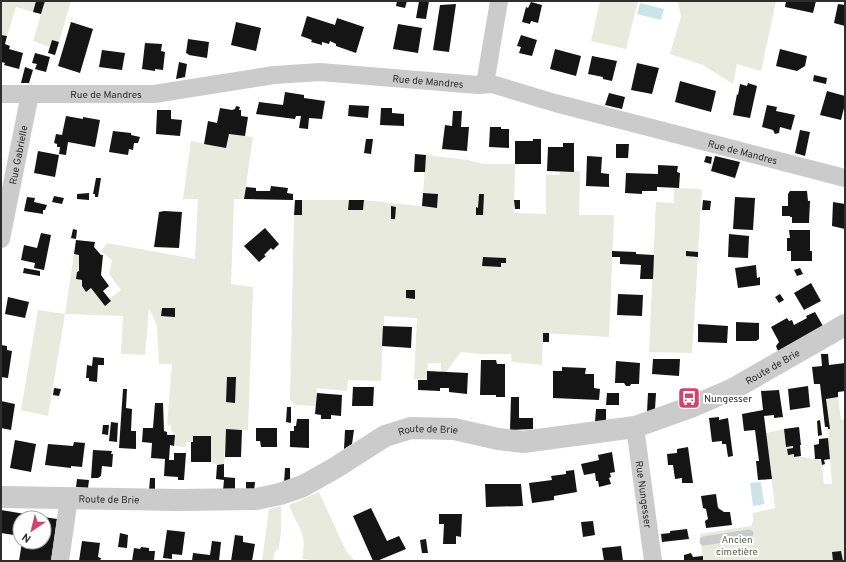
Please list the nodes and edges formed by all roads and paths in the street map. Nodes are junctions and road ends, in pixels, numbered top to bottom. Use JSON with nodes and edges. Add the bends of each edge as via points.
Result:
{"nodes":[{"id":1,"x":500,"y":1,"type":"edge"},
{"id":2,"x":486,"y":84,"type":"junction"},
{"id":3,"x":1,"y":94,"type":"edge"},
{"id":4,"x":30,"y":94,"type":"junction"},
{"id":5,"x":845,"y":178,"type":"edge"},
{"id":6,"x":1,"y":239,"type":"edge"},
{"id":7,"x":845,"y":324,"type":"edge"},
{"id":8,"x":635,"y":427,"type":"junction"},
{"id":9,"x":1,"y":497,"type":"edge"},
{"id":10,"x":69,"y":498,"type":"junction"},
{"id":11,"x":749,"y":534,"type":"dead end"},
{"id":12,"x":704,"y":542,"type":"dead end"},
{"id":13,"x":60,"y":561,"type":"edge"},
{"id":14,"x":653,"y":561,"type":"edge"}],
"edges":[{"from":1,"to":2,"type":"street"},
{"from":2,"to":4,"type":"street","name":"Rue de Mandres","via":[[320,72],[274,75],[154,94]]},
{"from":2,"to":5,"type":"street","name":"Rue de Mandres"},
{"from":3,"to":4,"type":"street","name":"Rue de Mandres"},
{"from":4,"to":6,"type":"street","name":"Rue Gabrielle"},
{"from":7,"to":8,"type":"street","name":"Route de Brie","via":[[732,388]]},
{"from":8,"to":10,"type":"street","name":"Route de Brie","via":[[523,442],[454,430],[411,428],[385,436],[303,486],[256,499]]},
{"from":8,"to":14,"type":"street","name":"Rue Nungesser"},
{"from":9,"to":10,"type":"street","name":"Route de Brie"},
{"from":10,"to":13,"type":"street"},
{"from":11,"to":12,"type":"lane"}]}
